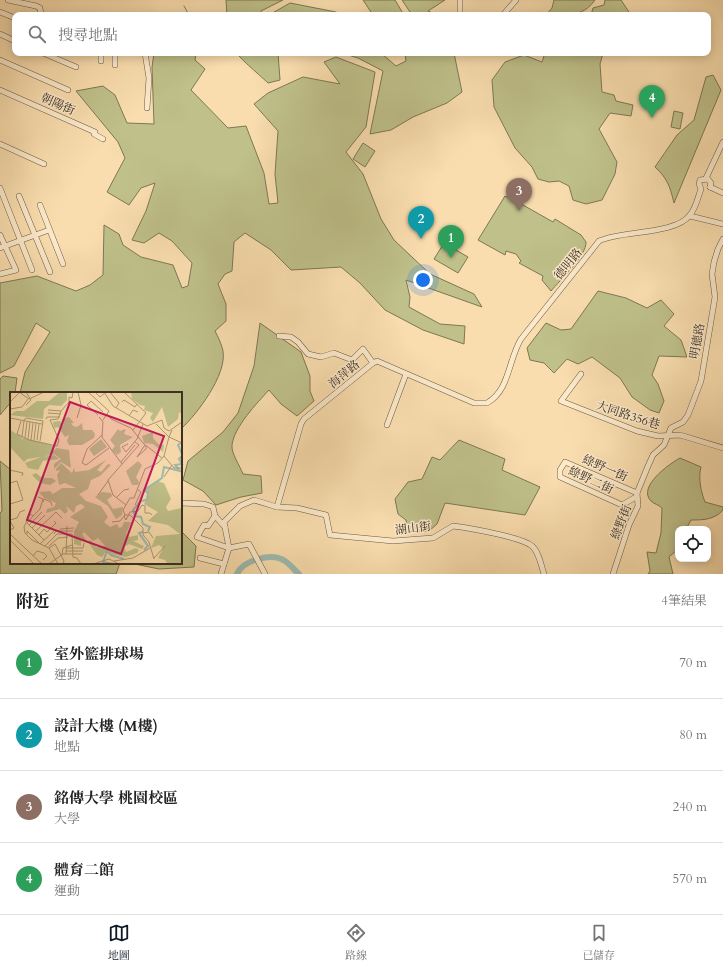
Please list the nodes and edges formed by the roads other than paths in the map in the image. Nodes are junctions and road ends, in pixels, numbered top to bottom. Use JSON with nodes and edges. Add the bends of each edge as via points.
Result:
{"nodes":[{"id":1,"x":8,"y":0,"type":"edge"},
{"id":2,"x":460,"y":0,"type":"edge"},
{"id":3,"x":516,"y":0,"type":"edge"},
{"id":4,"x":0,"y":12,"type":"edge"},
{"id":5,"x":41,"y":12,"type":"edge"},
{"id":6,"x":460,"y":12,"type":"edge"},
{"id":7,"x":506,"y":12,"type":"edge"},
{"id":8,"x":12,"y":17,"type":"edge"},
{"id":9,"x":0,"y":34,"type":"edge"},
{"id":10,"x":12,"y":40,"type":"edge"},
{"id":11,"x":50,"y":56,"type":"edge"},
{"id":12,"x":101,"y":56,"type":"edge"},
{"id":13,"x":115,"y":56,"type":"edge"},
{"id":14,"x":145,"y":56,"type":"edge"},
{"id":15,"x":0,"y":60,"type":"edge"},
{"id":16,"x":101,"y":62,"type":"dead end"},
{"id":17,"x":115,"y":65,"type":"dead end"},
{"id":18,"x":76,"y":67,"type":"dead end"},
{"id":19,"x":0,"y":90,"type":"edge"},
{"id":20,"x":68,"y":90,"type":"dead end"},
{"id":21,"x":147,"y":108,"type":"dead end"},
{"id":22,"x":103,"y":139,"type":"dead end"},
{"id":23,"x":723,"y":142,"type":"edge"},
{"id":24,"x":0,"y":144,"type":"edge"},
{"id":25,"x":44,"y":164,"type":"dead end"},
{"id":26,"x":706,"y":178,"type":"junction"},
{"id":27,"x":710,"y":187,"type":"junction"},
{"id":28,"x":0,"y":188,"type":"edge"},
{"id":29,"x":701,"y":189,"type":"junction"},
{"id":30,"x":723,"y":193,"type":"edge"},
{"id":31,"x":19,"y":196,"type":"dead end"},
{"id":32,"x":40,"y":205,"type":"dead end"},
{"id":33,"x":690,"y":216,"type":"junction"},
{"id":34,"x":723,"y":224,"type":"edge"},
{"id":35,"x":49,"y":230,"type":"junction"},
{"id":36,"x":0,"y":235,"type":"edge"},
{"id":37,"x":34,"y":236,"type":"junction"},
{"id":38,"x":723,"y":239,"type":"edge"},
{"id":39,"x":20,"y":242,"type":"junction"},
{"id":40,"x":2,"y":247,"type":"edge"},
{"id":41,"x":63,"y":264,"type":"dead end"},
{"id":42,"x":32,"y":270,"type":"dead end"},
{"id":43,"x":50,"y":272,"type":"dead end"},
{"id":44,"x":0,"y":274,"type":"edge"},
{"id":45,"x":279,"y":336,"type":"dead end"},
{"id":46,"x":373,"y":363,"type":"junction"},
{"id":47,"x":406,"y":374,"type":"junction"},
{"id":48,"x":581,"y":374,"type":"dead end"},
{"id":49,"x":488,"y":403,"type":"joint"},
{"id":50,"x":387,"y":425,"type":"dead end"},
{"id":51,"x":668,"y":437,"type":"junction"},
{"id":52,"x":723,"y":448,"type":"edge"},
{"id":53,"x":560,"y":477,"type":"joint"},
{"id":54,"x":636,"y":495,"type":"junction"},
{"id":55,"x":182,"y":503,"type":"edge"},
{"id":56,"x":277,"y":507,"type":"junction"},
{"id":57,"x":215,"y":516,"type":"junction"},
{"id":58,"x":225,"y":528,"type":"junction"},
{"id":59,"x":229,"y":548,"type":"junction"},
{"id":60,"x":200,"y":558,"type":"dead end"},
{"id":61,"x":224,"y":564,"type":"junction"},
{"id":62,"x":221,"y":574,"type":"edge"},
{"id":63,"x":265,"y":574,"type":"edge"},
{"id":64,"x":544,"y":574,"type":"edge"},
{"id":65,"x":613,"y":574,"type":"edge"}],
"edges":[{"from":1,"to":5,"type":"street","via":[[36,6]]},
{"from":2,"to":6,"type":"street"},
{"from":3,"to":7,"type":"street"},
{"from":4,"to":8,"type":"street"},
{"from":9,"to":10,"type":"street"},
{"from":11,"to":18,"type":"street"},
{"from":12,"to":16,"type":"street"},
{"from":13,"to":17,"type":"street"},
{"from":14,"to":21,"type":"street","via":[[149,78]]},
{"from":15,"to":20,"type":"street"},
{"from":19,"to":22,"type":"street","name":"朝陽街","via":[[79,124]]},
{"from":23,"to":26,"type":"street"},
{"from":24,"to":25,"type":"street"},
{"from":26,"to":27,"type":"street","via":[[710,182]]},
{"from":26,"to":29,"type":"street","via":[[699,182]]},
{"from":27,"to":29,"type":"street","via":[[707,190]]},
{"from":27,"to":30,"type":"street"},
{"from":28,"to":39,"type":"street"},
{"from":29,"to":33,"type":"street"},
{"from":31,"to":37,"type":"street"},
{"from":32,"to":35,"type":"street"},
{"from":33,"to":34,"type":"street"},
{"from":33,"to":49,"type":"street","name":"德明路","via":[[666,228],[608,236],[599,241],[521,339],[514,350],[503,388]]},
{"from":35,"to":37,"type":"street"},
{"from":35,"to":41,"type":"street"},
{"from":36,"to":40,"type":"street"},
{"from":37,"to":39,"type":"street"},
{"from":37,"to":43,"type":"street"},
{"from":38,"to":51,"type":"street","name":"明德路","via":[[712,274],[715,297],[701,381],[688,415],[683,422],[671,428]]},
{"from":39,"to":40,"type":"street"},
{"from":39,"to":42,"type":"street"},
{"from":40,"to":44,"type":"street","via":[[16,270]]},
{"from":45,"to":46,"type":"street","via":[[291,337],[308,354],[321,357],[334,353],[352,360],[363,349]]},
{"from":46,"to":47,"type":"street","name":"海萍路","via":[[377,362]]},
{"from":46,"to":56,"type":"street","name":"海萍路","via":[[304,419]]},
{"from":47,"to":49,"type":"street","name":"海萍路","via":[[474,402]]},
{"from":47,"to":50,"type":"street"},
{"from":48,"to":51,"type":"street","name":"大同路356巷","via":[[561,401],[637,430]]},
{"from":51,"to":52,"type":"street","name":"大同路356巷","via":[[680,435]]},
{"from":51,"to":54,"type":"street","name":"綠野街","via":[[664,445],[653,455]]},
{"from":53,"to":54,"type":"street","name":"綠野二街","via":[[622,505]]},
{"from":53,"to":54,"type":"street","name":"綠野一街","via":[[560,470],[565,462]]},
{"from":54,"to":65,"type":"street","name":"綠野街","via":[[638,506]]},
{"from":55,"to":57,"type":"street","via":[[204,504],[213,508]]},
{"from":56,"to":58,"type":"street","via":[[254,500],[246,502],[226,519]]},
{"from":56,"to":64,"type":"street","name":"湖山街","via":[[297,508],[326,516],[330,535],[393,541],[433,538],[453,526],[510,538],[531,545],[536,551]]},
{"from":57,"to":58,"type":"street"},
{"from":57,"to":59,"type":"street","via":[[208,526],[200,529],[197,537]]},
{"from":58,"to":59,"type":"street"},
{"from":59,"to":61,"type":"street"},
{"from":59,"to":63,"type":"street","via":[[249,544]]},
{"from":60,"to":61,"type":"street"},
{"from":61,"to":62,"type":"street"}]}
